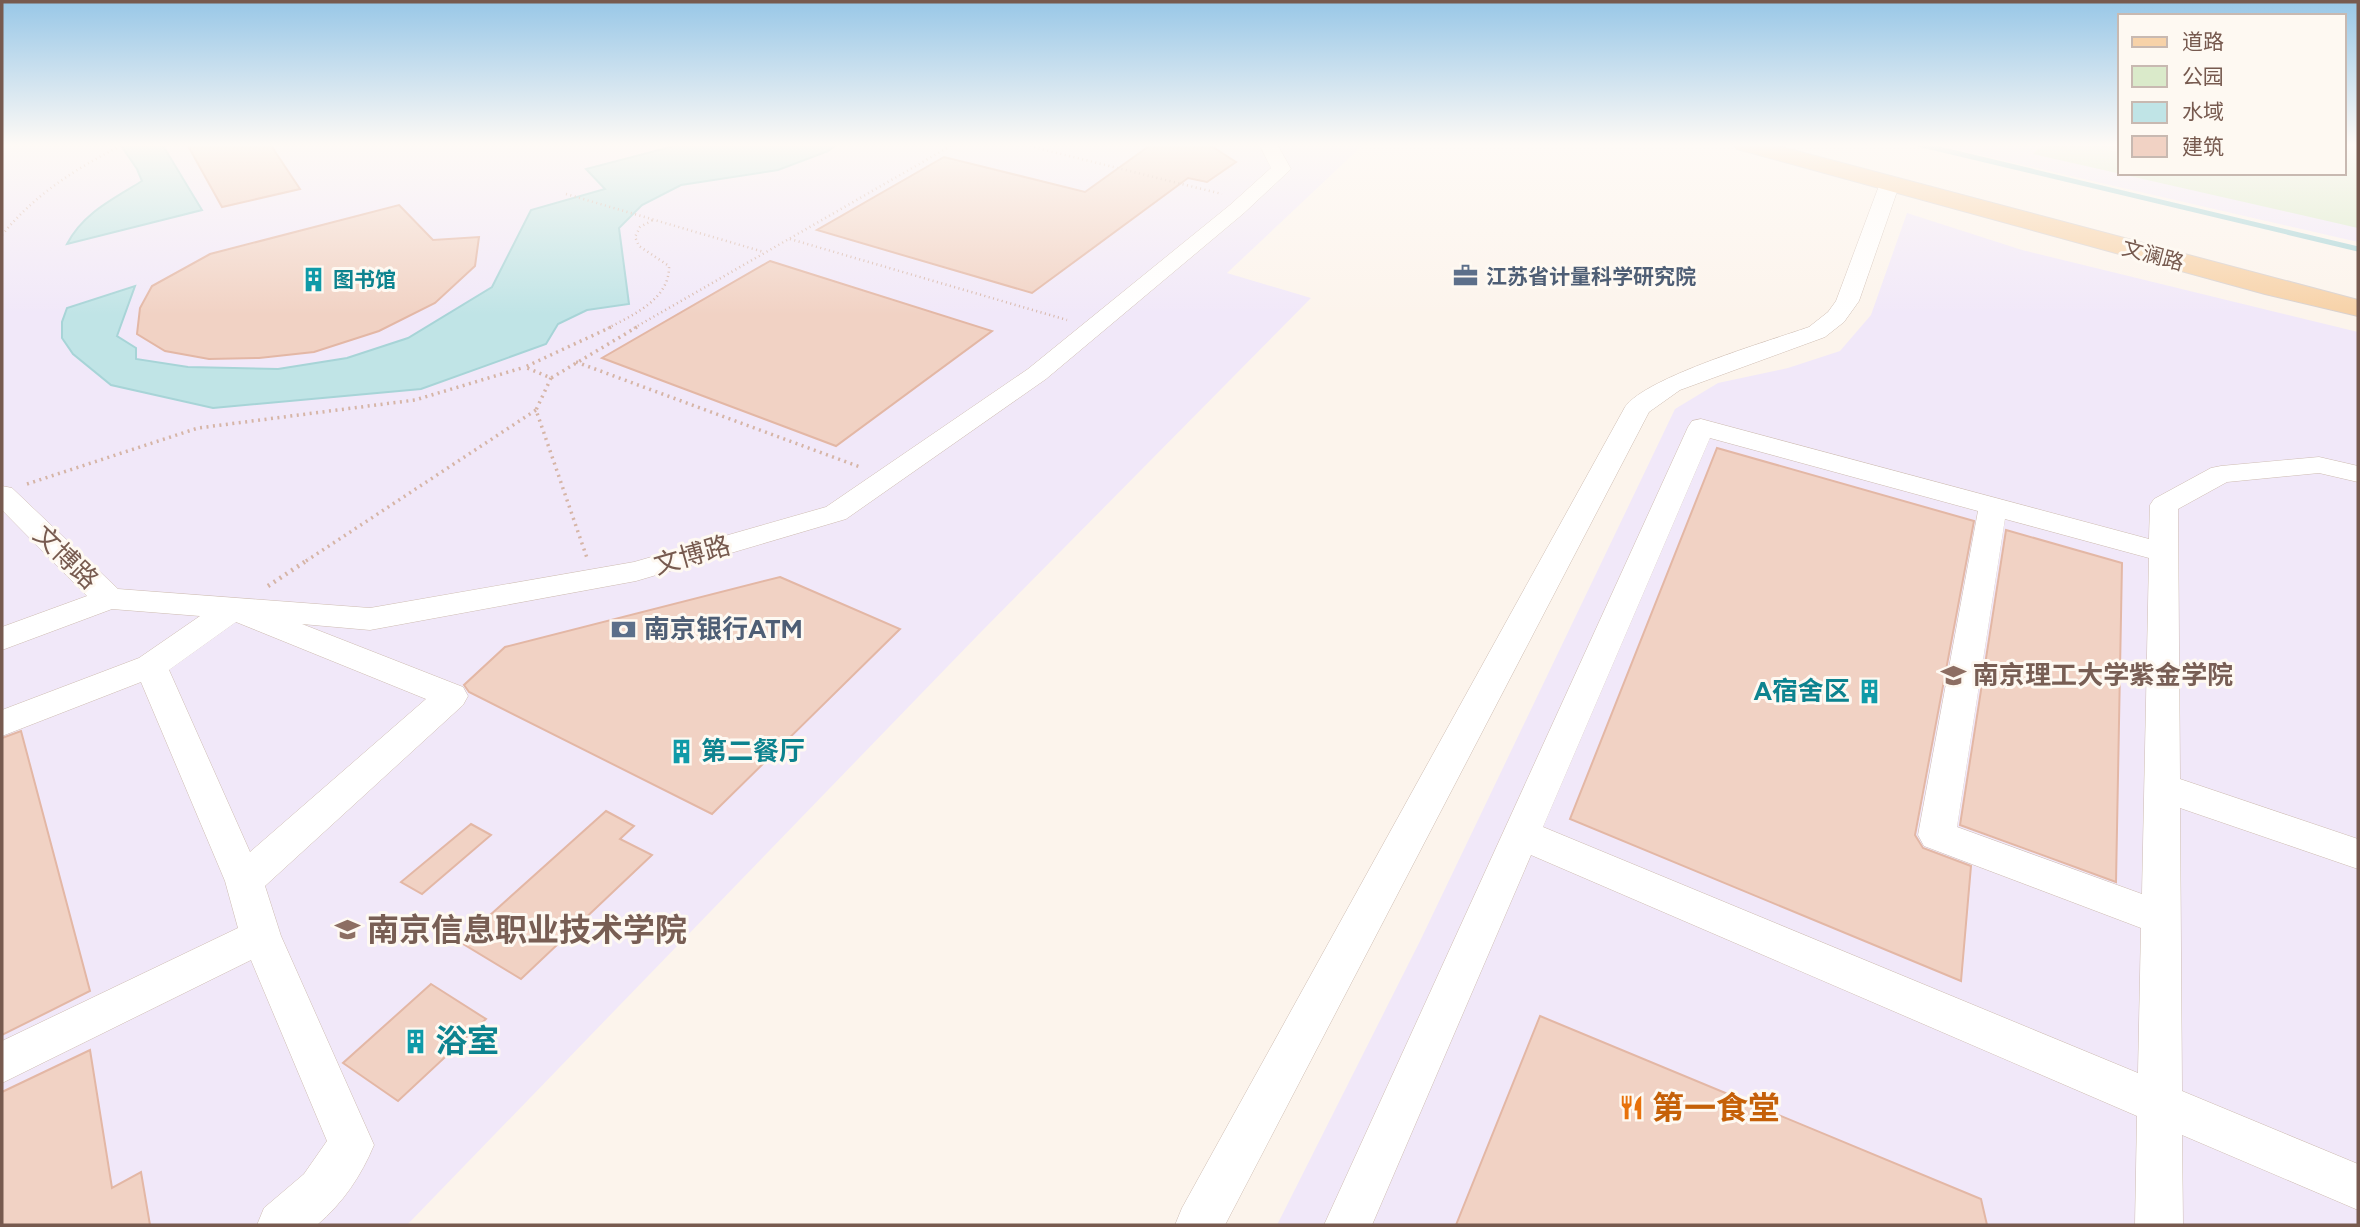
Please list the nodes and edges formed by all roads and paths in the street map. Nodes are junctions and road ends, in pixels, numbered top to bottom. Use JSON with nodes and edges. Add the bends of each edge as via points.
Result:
{"nodes":[{"id":1,"x":32,"y":201,"type":"edge"},
{"id":2,"x":590,"y":201,"type":"edge"},
{"id":3,"x":855,"y":201,"type":"edge"},
{"id":4,"x":1245,"y":201,"type":"edge"},
{"id":5,"x":1883,"y":201,"type":"edge"},
{"id":6,"x":1956,"y":201,"type":"edge"},
{"id":7,"x":2019,"y":201,"type":"edge"},
{"id":8,"x":653,"y":220,"type":"junction"},
{"id":9,"x":2,"y":236,"type":"edge"},
{"id":10,"x":789,"y":239,"type":"junction"},
{"id":11,"x":765,"y":253,"type":"junction"},
{"id":12,"x":2358,"y":285,"type":"edge"},
{"id":13,"x":2358,"y":308,"type":"edge"},
{"id":14,"x":1093,"y":327,"type":"junction"},
{"id":15,"x":575,"y":362,"type":"junction"},
{"id":16,"x":525,"y":367,"type":"junction"},
{"id":17,"x":551,"y":378,"type":"junction"},
{"id":18,"x":537,"y":410,"type":"junction"},
{"id":19,"x":2358,"y":474,"type":"edge"},
{"id":20,"x":888,"y":477,"type":"junction"},
{"id":21,"x":8,"y":491,"type":"edge"},
{"id":22,"x":1993,"y":507,"type":"junction"},
{"id":23,"x":2164,"y":553,"type":"junction"},
{"id":24,"x":594,"y":578,"type":"junction"},
{"id":25,"x":109,"y":599,"type":"junction"},
{"id":26,"x":233,"y":608,"type":"junction"},
{"id":27,"x":2,"y":639,"type":"edge"},
{"id":28,"x":151,"y":666,"type":"junction"},
{"id":29,"x":2,"y":723,"type":"edge"},
{"id":30,"x":2162,"y":787,"type":"junction"},
{"id":31,"x":1521,"y":834,"type":"junction"},
{"id":32,"x":2358,"y":854,"type":"edge"},
{"id":33,"x":244,"y":881,"type":"junction"},
{"id":34,"x":2161,"y":918,"type":"junction"},
{"id":35,"x":261,"y":936,"type":"junction"},
{"id":36,"x":2,"y":1063,"type":"edge"},
{"id":37,"x":2160,"y":1102,"type":"junction"},
{"id":38,"x":2358,"y":1187,"type":"edge"},
{"id":39,"x":281,"y":1225,"type":"edge"},
{"id":40,"x":1199,"y":1225,"type":"edge"},
{"id":41,"x":1348,"y":1225,"type":"edge"},
{"id":42,"x":2159,"y":1225,"type":"edge"}],
"edges":[{"from":1,"to":9,"type":"path"},
{"from":2,"to":8,"type":"path"},
{"from":3,"to":10,"type":"path"},
{"from":4,"to":14,"type":"lane","name":"文博路"},
{"from":5,"to":40,"type":"lane","via":[[1847,301],[1836,317],[1817,332],[1671,384],[1638,407]]},
{"from":6,"to":13,"type":"main road","name":"文澜路"},
{"from":7,"to":12,"type":"main road","name":"文澜路"},
{"from":8,"to":11,"type":"path"},
{"from":8,"to":16,"type":"path","via":[[640,227],[635,237],[639,246],[669,266],[669,281],[663,291],[587,340]]},
{"from":10,"to":11,"type":"path"},
{"from":10,"to":14,"type":"path"},
{"from":11,"to":15,"type":"path"},
{"from":14,"to":20,"type":"lane","name":"文博路","via":[[1037,374]]},
{"from":15,"to":17,"type":"path"},
{"from":15,"to":20,"type":"path"},
{"from":16,"to":17,"type":"path"},
{"from":16,"to":21,"type":"path","via":[[415,400],[198,428]]},
{"from":17,"to":18,"type":"path"},
{"from":18,"to":24,"type":"path"},
{"from":18,"to":26,"type":"path"},
{"from":19,"to":23,"type":"lane","via":[[2319,465],[2221,474],[2164,505]]},
{"from":20,"to":24,"type":"lane","name":"文博路","via":[[836,513],[636,571]]},
{"from":21,"to":25,"type":"lane","name":"文博路"},
{"from":22,"to":23,"type":"lane"},
{"from":22,"to":31,"type":"lane","via":[[1701,427]]},
{"from":22,"to":34,"type":"lane","via":[[1937,835]]},
{"from":23,"to":30,"type":"lane"},
{"from":24,"to":26,"type":"lane","name":"文博路","via":[[370,619]]},
{"from":25,"to":26,"type":"lane","name":"文博路"},
{"from":25,"to":27,"type":"lane"},
{"from":26,"to":28,"type":"lane"},
{"from":26,"to":33,"type":"lane","via":[[451,696]]},
{"from":28,"to":29,"type":"lane"},
{"from":28,"to":33,"type":"lane"},
{"from":30,"to":32,"type":"lane"},
{"from":30,"to":34,"type":"lane"},
{"from":31,"to":37,"type":"lane"},
{"from":31,"to":41,"type":"lane"},
{"from":33,"to":35,"type":"lane"},
{"from":34,"to":37,"type":"lane"},
{"from":35,"to":36,"type":"lane"},
{"from":35,"to":39,"type":"lane","via":[[351,1145],[321,1191]]},
{"from":37,"to":38,"type":"lane"},
{"from":37,"to":42,"type":"lane"}]}
